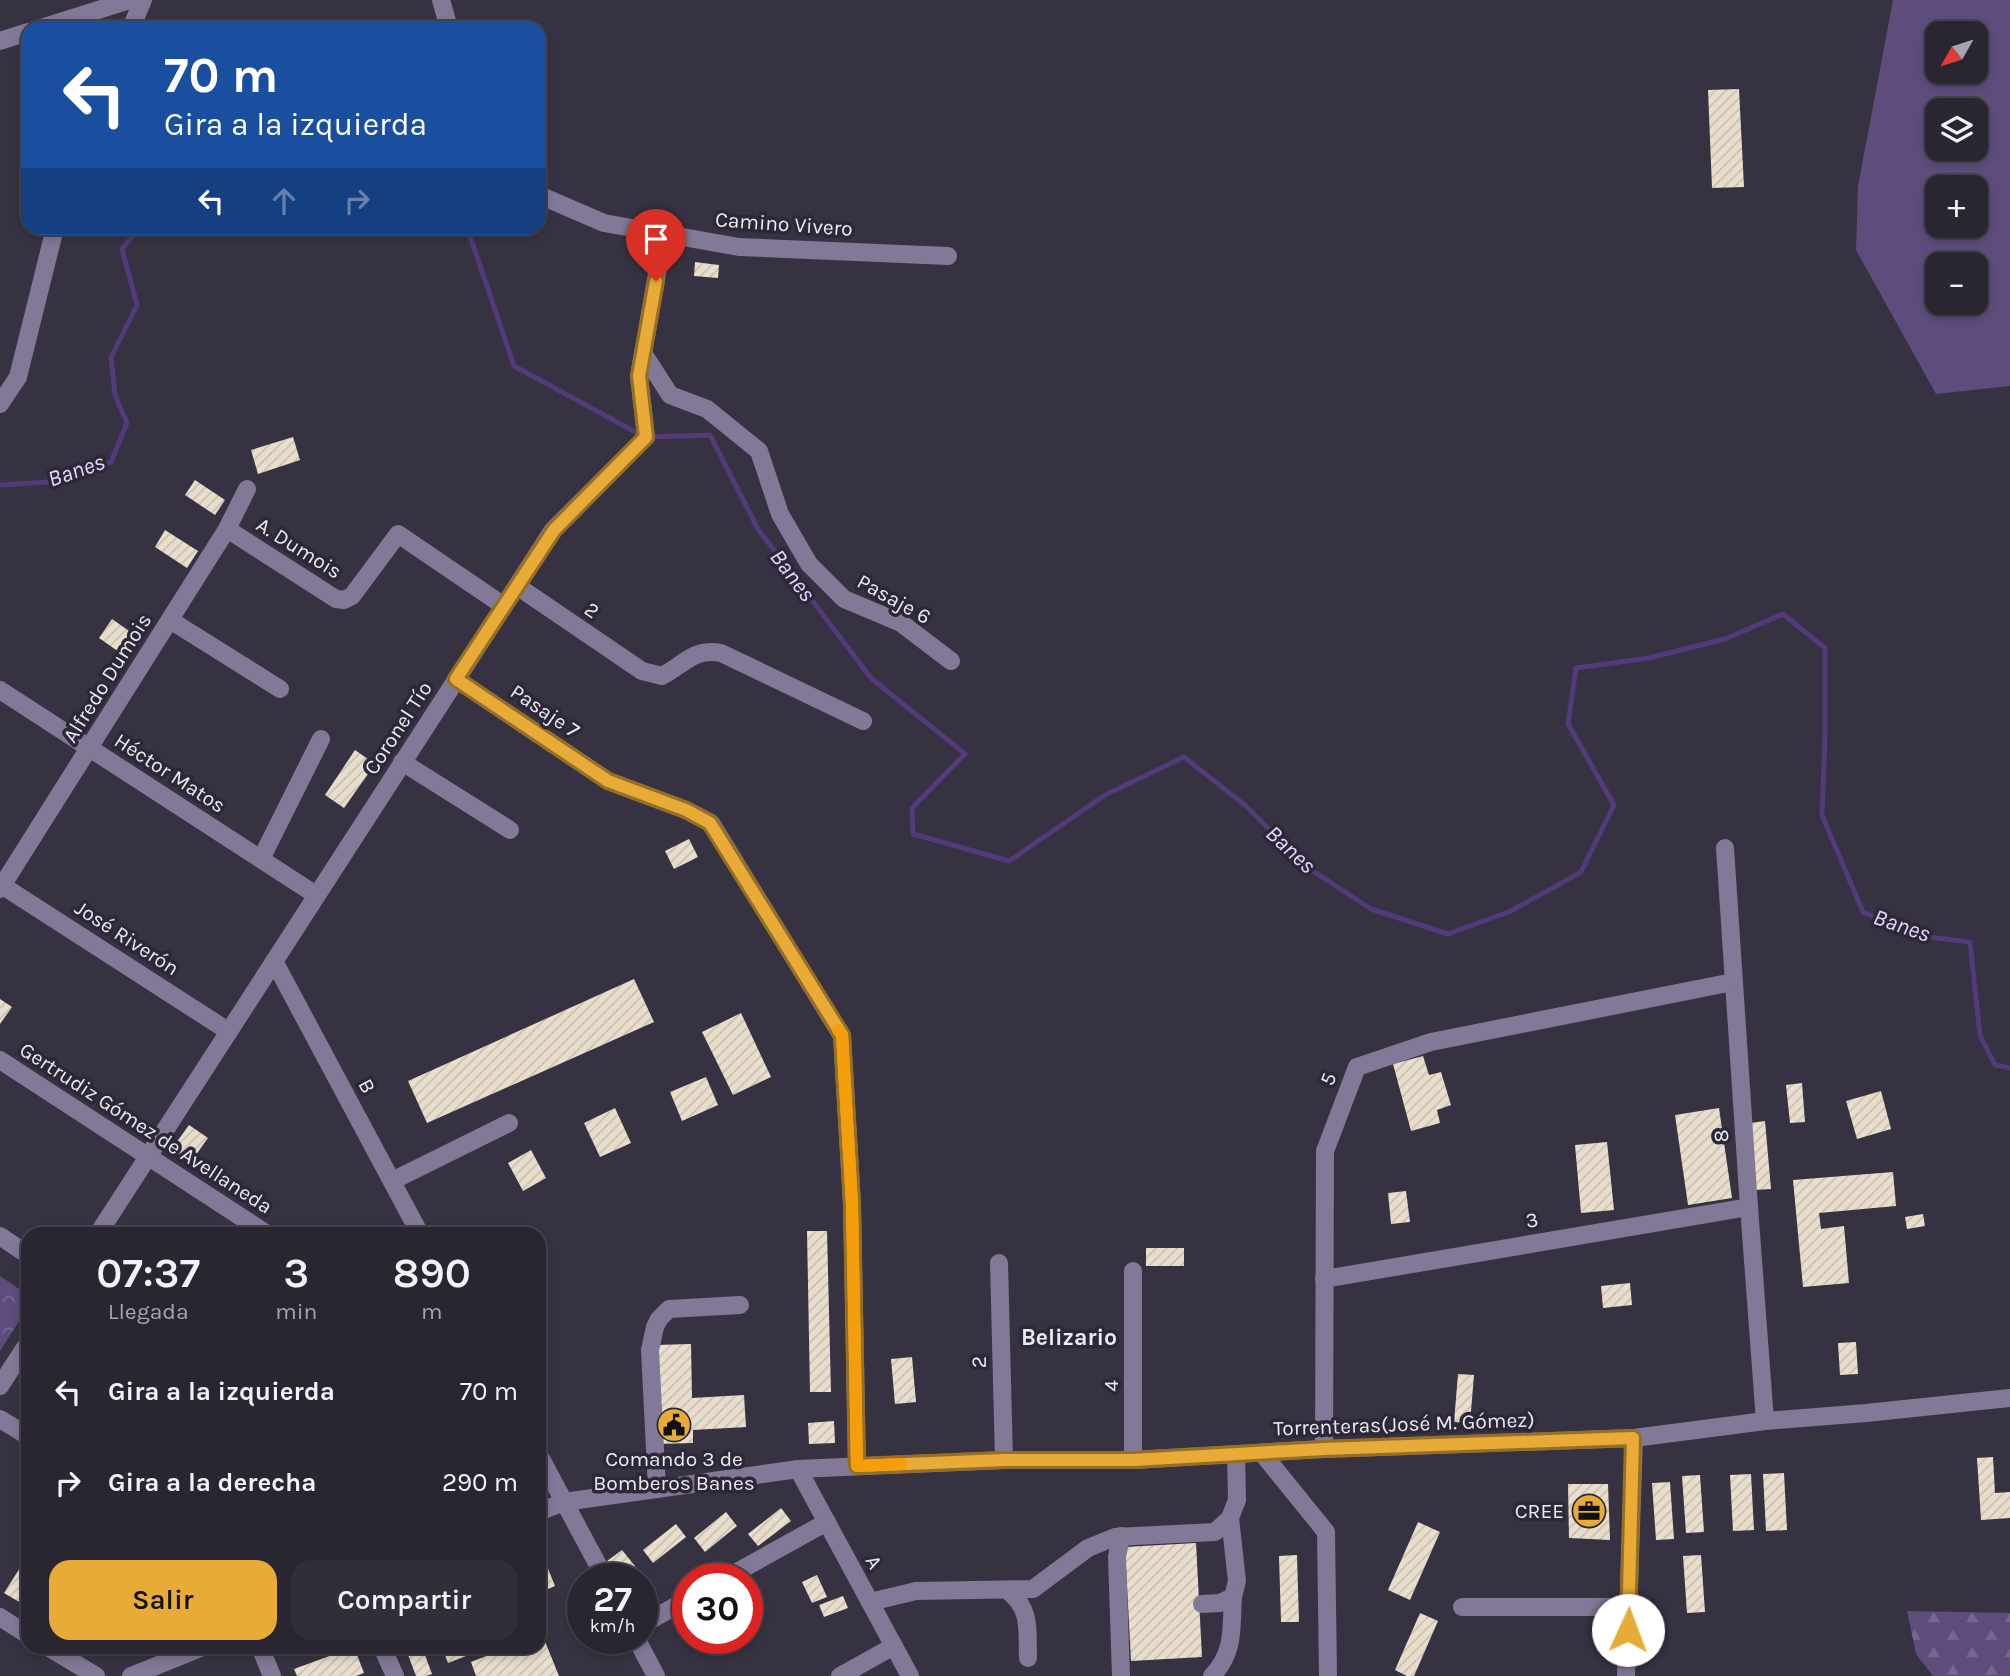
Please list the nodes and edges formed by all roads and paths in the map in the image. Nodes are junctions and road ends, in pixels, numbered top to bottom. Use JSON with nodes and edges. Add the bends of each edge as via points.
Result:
{"nodes":[{"id":1,"x":130,"y":0,"type":"edge"},
{"id":2,"x":144,"y":0,"type":"edge"},
{"id":3,"x":442,"y":0,"type":"edge"},
{"id":4,"x":63,"y":21,"type":"edge"},
{"id":5,"x":134,"y":21,"type":"edge"},
{"id":6,"x":447,"y":21,"type":"edge"},
{"id":7,"x":21,"y":34,"type":"edge"},
{"id":8,"x":0,"y":41,"type":"edge"},
{"id":9,"x":546,"y":198,"type":"edge"},
{"id":10,"x":664,"y":234,"type":"junction"},
{"id":11,"x":53,"y":235,"type":"edge"},
{"id":12,"x":948,"y":256,"type":"dead end"},
{"id":13,"x":643,"y":353,"type":"junction"},
{"id":14,"x":0,"y":404,"type":"edge"},
{"id":15,"x":247,"y":489,"type":"dead end"},
{"id":16,"x":227,"y":529,"type":"junction"},
{"id":17,"x":517,"y":586,"type":"junction"},
{"id":18,"x":504,"y":606,"type":"junction"},
{"id":19,"x":170,"y":620,"type":"junction"},
{"id":20,"x":951,"y":661,"type":"dead end"},
{"id":21,"x":456,"y":679,"type":"junction"},
{"id":22,"x":280,"y":689,"type":"dead end"},
{"id":23,"x":0,"y":691,"type":"edge"},
{"id":24,"x":863,"y":721,"type":"dead end"},
{"id":25,"x":321,"y":738,"type":"dead end"},
{"id":26,"x":90,"y":749,"type":"junction"},
{"id":27,"x":402,"y":762,"type":"junction"},
{"id":28,"x":510,"y":830,"type":"dead end"},
{"id":29,"x":1725,"y":848,"type":"dead end"},
{"id":30,"x":261,"y":859,"type":"junction"},
{"id":31,"x":1,"y":886,"type":"edge"},
{"id":32,"x":316,"y":895,"type":"junction"},
{"id":33,"x":274,"y":961,"type":"junction"},
{"id":34,"x":1733,"y":982,"type":"junction"},
{"id":35,"x":229,"y":1031,"type":"junction"},
{"id":36,"x":0,"y":1060,"type":"edge"},
{"id":37,"x":509,"y":1123,"type":"dead end"},
{"id":38,"x":148,"y":1156,"type":"junction"},
{"id":39,"x":392,"y":1181,"type":"junction"},
{"id":40,"x":1749,"y":1207,"type":"junction"},
{"id":41,"x":102,"y":1227,"type":"edge"},
{"id":42,"x":256,"y":1227,"type":"edge"},
{"id":43,"x":416,"y":1227,"type":"edge"},
{"id":44,"x":0,"y":1237,"type":"edge"},
{"id":45,"x":21,"y":1250,"type":"edge"},
{"id":46,"x":999,"y":1263,"type":"dead end"},
{"id":47,"x":1133,"y":1271,"type":"dead end"},
{"id":48,"x":1324,"y":1279,"type":"junction"},
{"id":49,"x":740,"y":1305,"type":"dead end"},
{"id":50,"x":21,"y":1353,"type":"edge"},
{"id":51,"x":0,"y":1386,"type":"edge"},
{"id":52,"x":2010,"y":1398,"type":"edge"},
{"id":53,"x":0,"y":1419,"type":"edge"},
{"id":54,"x":1765,"y":1421,"type":"junction"},
{"id":55,"x":21,"y":1432,"type":"edge"},
{"id":56,"x":1633,"y":1438,"type":"junction"},
{"id":57,"x":1324,"y":1449,"type":"junction"},
{"id":58,"x":1262,"y":1453,"type":"junction"},
{"id":59,"x":1236,"y":1454,"type":"junction"},
{"id":60,"x":1004,"y":1460,"type":"junction"},
{"id":61,"x":1133,"y":1460,"type":"junction"},
{"id":62,"x":857,"y":1466,"type":"junction"},
{"id":63,"x":546,"y":1468,"type":"edge"},
{"id":64,"x":798,"y":1469,"type":"junction"},
{"id":65,"x":657,"y":1489,"type":"junction"},
{"id":66,"x":564,"y":1502,"type":"junction"},
{"id":67,"x":546,"y":1509,"type":"edge"},
{"id":68,"x":1230,"y":1518,"type":"junction"},
{"id":69,"x":827,"y":1522,"type":"junction"},
{"id":70,"x":1121,"y":1536,"type":"junction"},
{"id":71,"x":597,"y":1563,"type":"edge"},
{"id":72,"x":753,"y":1563,"type":"edge"},
{"id":73,"x":1007,"y":1590,"type":"junction"},
{"id":74,"x":1233,"y":1597,"type":"junction"},
{"id":75,"x":870,"y":1602,"type":"junction"},
{"id":76,"x":1202,"y":1604,"type":"dead end"},
{"id":77,"x":1628,"y":1606,"type":"junction"},
{"id":78,"x":1462,"y":1607,"type":"dead end"},
{"id":79,"x":0,"y":1618,"type":"edge"},
{"id":80,"x":21,"y":1630,"type":"edge"},
{"id":81,"x":894,"y":1646,"type":"junction"},
{"id":82,"x":60,"y":1654,"type":"edge"},
{"id":83,"x":186,"y":1654,"type":"edge"},
{"id":84,"x":263,"y":1654,"type":"edge"},
{"id":85,"x":385,"y":1654,"type":"edge"},
{"id":86,"x":644,"y":1654,"type":"edge"},
{"id":87,"x":1028,"y":1658,"type":"dead end"},
{"id":88,"x":96,"y":1676,"type":"edge"},
{"id":89,"x":131,"y":1676,"type":"edge"},
{"id":90,"x":272,"y":1676,"type":"edge"},
{"id":91,"x":395,"y":1676,"type":"edge"},
{"id":92,"x":656,"y":1676,"type":"edge"},
{"id":93,"x":840,"y":1676,"type":"edge"},
{"id":94,"x":910,"y":1676,"type":"edge"},
{"id":95,"x":1121,"y":1676,"type":"edge"},
{"id":96,"x":1212,"y":1676,"type":"edge"},
{"id":97,"x":1328,"y":1676,"type":"edge"},
{"id":98,"x":1626,"y":1676,"type":"edge"}],
"edges":[{"from":1,"to":4,"type":"street"},
{"from":2,"to":5,"type":"street"},
{"from":3,"to":6,"type":"street"},
{"from":7,"to":8,"type":"street"},
{"from":9,"to":10,"type":"street","name":"Camino Vivero","via":[[604,223]]},
{"from":10,"to":12,"type":"street","name":"Camino Vivero","via":[[739,247]]},
{"from":10,"to":13,"type":"street","name":"Coronel Tío"},
{"from":11,"to":14,"type":"street","via":[[18,377]]},
{"from":13,"to":17,"type":"street","name":"Coronel Tío","via":[[639,376],[646,437],[554,530]]},
{"from":13,"to":20,"type":"street","name":"Pasaje 6","via":[[670,396],[707,409],[759,451],[780,514],[810,564],[835,590],[844,599],[901,623]]},
{"from":15,"to":16,"type":"street","name":"Alfredo Dumois"},
{"from":16,"to":18,"type":"street","name":"A. Dumois","via":[[344,600],[352,596],[398,534]]},
{"from":16,"to":19,"type":"street","name":"Alfredo Dumois"},
{"from":17,"to":18,"type":"street","name":"Coronel Tío"},
{"from":17,"to":24,"type":"street","name":"2","via":[[642,671],[662,676],[707,650],[721,653]]},
{"from":18,"to":21,"type":"street","name":"Coronel Tío"},
{"from":19,"to":22,"type":"street"},
{"from":19,"to":26,"type":"street","name":"Alfredo Dumois"},
{"from":21,"to":27,"type":"street","name":"Coronel Tío"},
{"from":21,"to":62,"type":"street","name":"Pasaje 7","via":[[608,781],[710,823],[842,1035],[852,1204]]},
{"from":23,"to":26,"type":"street","name":"Héctor Matos"},
{"from":25,"to":30,"type":"street"},
{"from":26,"to":30,"type":"street","name":"Héctor Matos"},
{"from":26,"to":31,"type":"street","name":"Alfredo Dumois"},
{"from":27,"to":28,"type":"street"},
{"from":27,"to":32,"type":"street","name":"Coronel Tío"},
{"from":29,"to":34,"type":"street","name":"8"},
{"from":30,"to":32,"type":"street","name":"Héctor Matos"},
{"from":31,"to":35,"type":"street","name":"José Riverón"},
{"from":32,"to":33,"type":"street","name":"Coronel Tío"},
{"from":33,"to":35,"type":"street","name":"Coronel Tío"},
{"from":33,"to":39,"type":"street","name":"B"},
{"from":34,"to":40,"type":"street","name":"8"},
{"from":34,"to":48,"type":"street","name":"5","via":[[1431,1042],[1357,1067],[1325,1151]]},
{"from":35,"to":38,"type":"street","name":"Coronel Tío"},
{"from":36,"to":38,"type":"street","name":"Gertrudiz Gómez de Avellaneda"},
{"from":37,"to":39,"type":"street"},
{"from":38,"to":41,"type":"street","name":"Coronel Tío"},
{"from":38,"to":42,"type":"street","name":"Gertrudiz Gómez de Avellaneda"},
{"from":39,"to":43,"type":"street","name":"B"},
{"from":40,"to":48,"type":"street","name":"3"},
{"from":40,"to":54,"type":"street","name":"8"},
{"from":44,"to":45,"type":"street"},
{"from":46,"to":60,"type":"street","name":"2"},
{"from":47,"to":61,"type":"street","name":"4"},
{"from":48,"to":57,"type":"street","name":"5"},
{"from":49,"to":65,"type":"street","via":[[669,1308],[655,1327],[650,1350]]},
{"from":50,"to":51,"type":"street"},
{"from":52,"to":54,"type":"street","name":"Torrenteras(José M. Gómez)"},
{"from":53,"to":55,"type":"street"},
{"from":54,"to":56,"type":"street","name":"Torrenteras(José M. Gómez)"},
{"from":56,"to":57,"type":"street","name":"Torrenteras(José M. Gómez)"},
{"from":56,"to":77,"type":"street"},
{"from":57,"to":58,"type":"street","name":"Torrenteras(José M. Gómez)"},
{"from":58,"to":59,"type":"street","name":"Torrenteras(José M. Gómez)"},
{"from":58,"to":97,"type":"street","via":[[1326,1532]]},
{"from":59,"to":61,"type":"street","name":"Torrenteras(José M. Gómez)"},
{"from":59,"to":68,"type":"street","via":[[1237,1500]]},
{"from":60,"to":61,"type":"street","name":"Torrenteras(José M. Gómez)"},
{"from":60,"to":62,"type":"street","name":"Torrenteras(José M. Gómez)"},
{"from":62,"to":64,"type":"street","name":"Torrenteras(José M. Gómez)"},
{"from":63,"to":66,"type":"street"},
{"from":64,"to":65,"type":"street","name":"Torrenteras(José M. Gómez)"},
{"from":64,"to":69,"type":"street","name":"A"},
{"from":65,"to":66,"type":"street","name":"Torrenteras(José M. Gómez)"},
{"from":66,"to":67,"type":"street","name":"Torrenteras(José M. Gómez)"},
{"from":66,"to":71,"type":"street"},
{"from":68,"to":70,"type":"street","via":[[1214,1532]]},
{"from":68,"to":74,"type":"street","via":[[1237,1581]]},
{"from":69,"to":72,"type":"street"},
{"from":69,"to":75,"type":"street","name":"A"},
{"from":70,"to":73,"type":"street","via":[[1088,1548],[1033,1589]]},
{"from":70,"to":95,"type":"street","via":[[1117,1557]]},
{"from":73,"to":75,"type":"street","via":[[916,1591]]},
{"from":73,"to":87,"type":"street","via":[[1023,1607]]},
{"from":74,"to":76,"type":"street"},
{"from":74,"to":96,"type":"street","via":[[1233,1634]]},
{"from":75,"to":81,"type":"street","name":"A"},
{"from":77,"to":78,"type":"street"},
{"from":77,"to":98,"type":"street"},
{"from":79,"to":80,"type":"street"},
{"from":81,"to":93,"type":"street"},
{"from":81,"to":94,"type":"street","name":"A"},
{"from":82,"to":88,"type":"street"},
{"from":83,"to":89,"type":"street"},
{"from":84,"to":90,"type":"street"},
{"from":85,"to":91,"type":"street"},
{"from":86,"to":92,"type":"street"}]}
